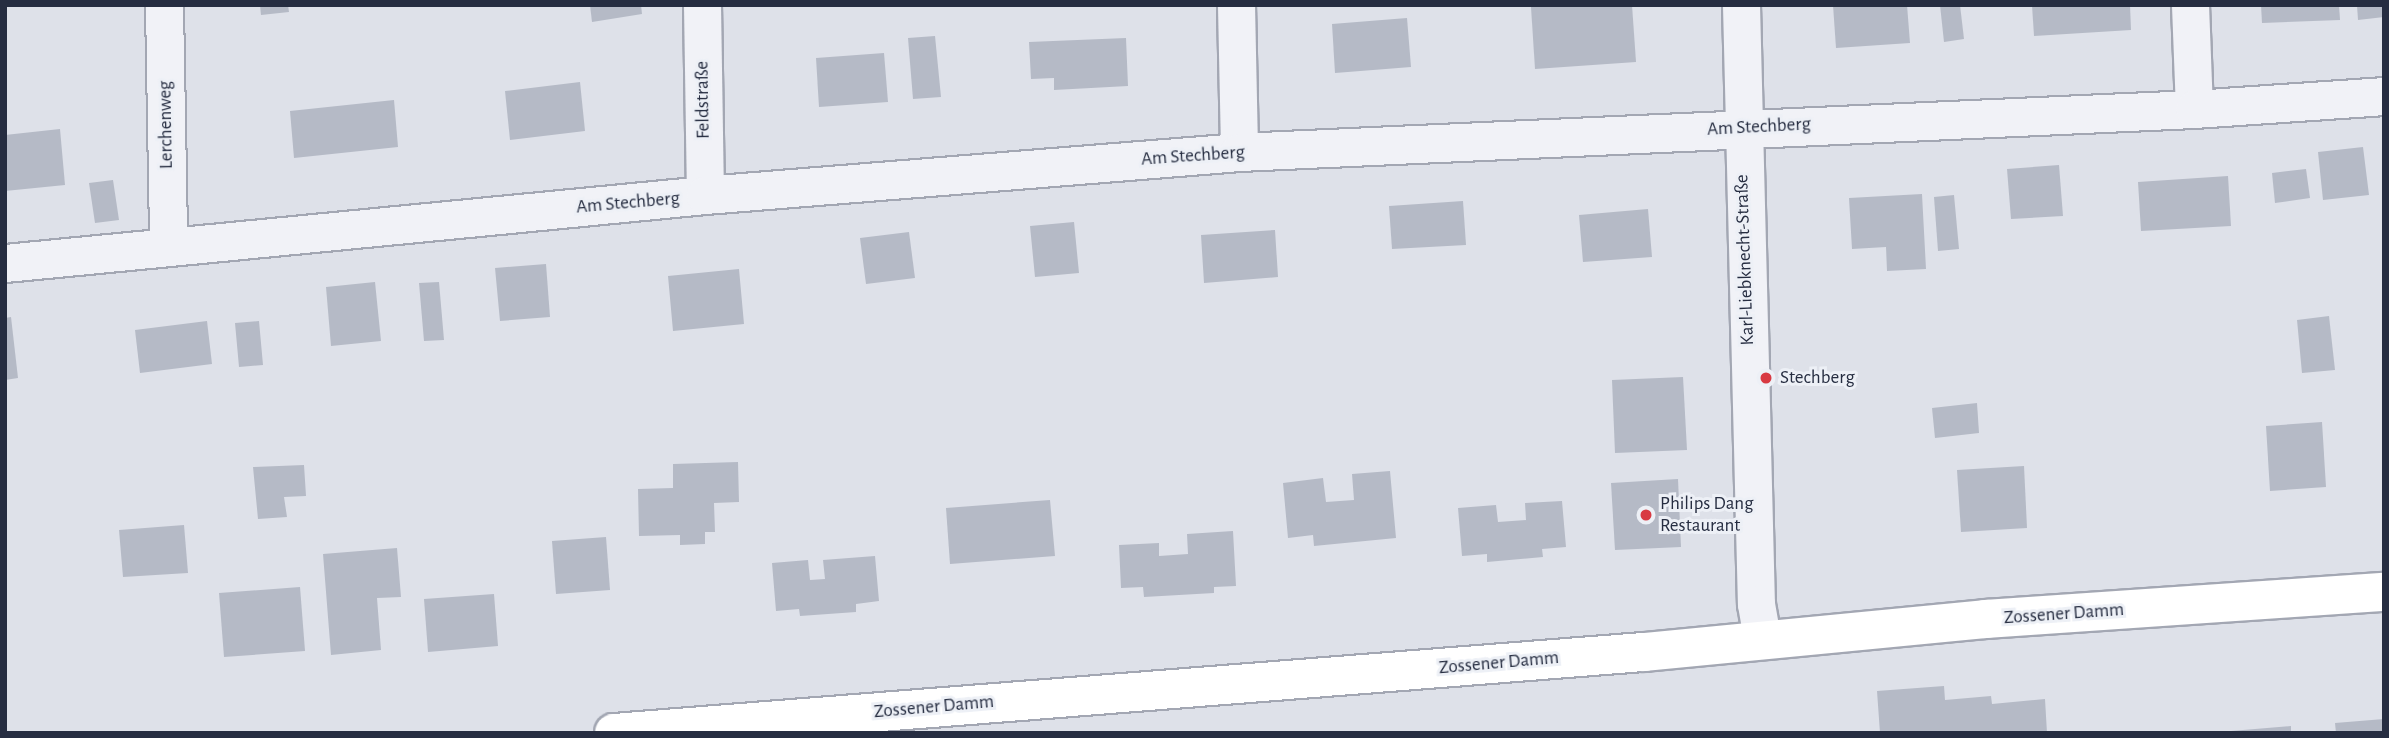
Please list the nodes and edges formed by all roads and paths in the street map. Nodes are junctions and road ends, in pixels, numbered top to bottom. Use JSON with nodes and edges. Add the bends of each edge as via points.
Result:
{"nodes":[{"id":1,"x":164,"y":5,"type":"edge"},
{"id":2,"x":702,"y":5,"type":"edge"},
{"id":3,"x":1236,"y":5,"type":"edge"},
{"id":4,"x":1741,"y":5,"type":"edge"},
{"id":5,"x":2190,"y":5,"type":"edge"},
{"id":6,"x":2384,"y":96,"type":"edge"},
{"id":7,"x":2194,"y":109,"type":"junction"},
{"id":8,"x":1741,"y":128,"type":"junction"},
{"id":9,"x":1239,"y":152,"type":"junction"},
{"id":10,"x":705,"y":195,"type":"junction"},
{"id":11,"x":168,"y":245,"type":"junction"},
{"id":12,"x":5,"y":263,"type":"edge"},
{"id":13,"x":2384,"y":592,"type":"edge"},
{"id":14,"x":1762,"y":639,"type":"junction"},
{"id":15,"x":614,"y":733,"type":"edge"}],
"edges":[{"from":1,"to":11,"type":"street","name":"Lerchenweg"},
{"from":2,"to":10,"type":"street","name":"Feldstraße"},
{"from":3,"to":9,"type":"street"},
{"from":4,"to":8,"type":"street","name":"Karl-Liebknecht-Straße"},
{"from":5,"to":7,"type":"street"},
{"from":6,"to":7,"type":"street","name":"Am Stechberg"},
{"from":7,"to":8,"type":"street","name":"Am Stechberg"},
{"from":8,"to":9,"type":"street","name":"Am Stechberg"},
{"from":8,"to":14,"type":"street","name":"Karl-Liebknecht-Straße","via":[[1756,604]]},
{"from":9,"to":10,"type":"street","name":"Am Stechberg"},
{"from":10,"to":11,"type":"street","name":"Am Stechberg"},
{"from":11,"to":12,"type":"street","name":"Am Stechberg"},
{"from":13,"to":14,"type":"main road","name":"Zossener Damm"},
{"from":14,"to":15,"type":"main road","name":"Zossener Damm"}]}
